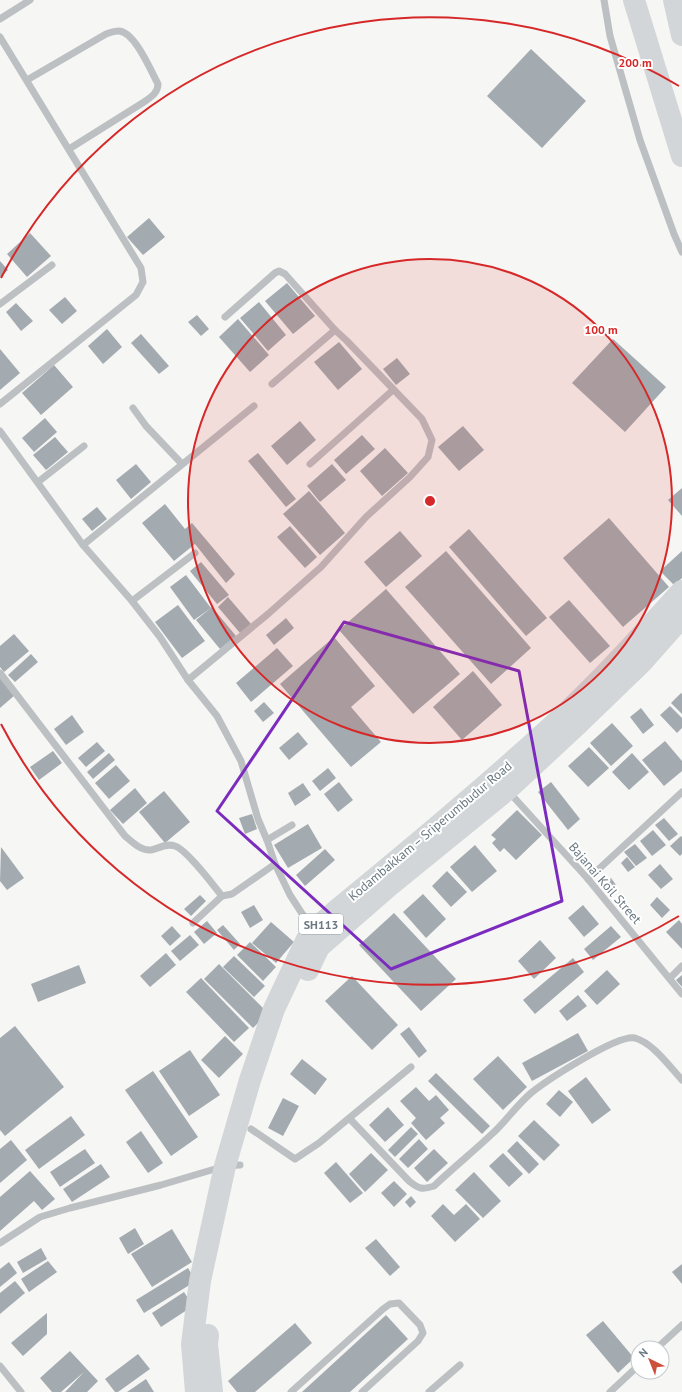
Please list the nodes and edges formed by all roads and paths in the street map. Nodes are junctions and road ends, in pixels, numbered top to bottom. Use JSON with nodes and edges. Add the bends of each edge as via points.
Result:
{"nodes":[{"id":1,"x":30,"y":0,"type":"edge"},
{"id":2,"x":604,"y":0,"type":"edge"},
{"id":3,"x":634,"y":0,"type":"edge"},
{"id":4,"x":674,"y":0,"type":"edge"},
{"id":5,"x":0,"y":19,"type":"edge"},
{"id":6,"x":682,"y":35,"type":"edge"},
{"id":7,"x":0,"y":37,"type":"edge"},
{"id":8,"x":27,"y":80,"type":"junction"},
{"id":9,"x":69,"y":149,"type":"junction"},
{"id":10,"x":682,"y":156,"type":"edge"},
{"id":11,"x":682,"y":252,"type":"edge"},
{"id":12,"x":52,"y":265,"type":"dead end"},
{"id":13,"x":0,"y":304,"type":"edge"},
{"id":14,"x":225,"y":317,"type":"dead end"},
{"id":15,"x":335,"y":330,"type":"junction"},
{"id":16,"x":272,"y":384,"type":"dead end"},
{"id":17,"x":393,"y":390,"type":"junction"},
{"id":18,"x":0,"y":404,"type":"edge"},
{"id":19,"x":254,"y":406,"type":"dead end"},
{"id":20,"x":133,"y":408,"type":"dead end"},
{"id":21,"x":0,"y":431,"type":"edge"},
{"id":22,"x":84,"y":446,"type":"dead end"},
{"id":23,"x":182,"y":464,"type":"junction"},
{"id":24,"x":310,"y":464,"type":"dead end"},
{"id":25,"x":38,"y":482,"type":"junction"},
{"id":26,"x":83,"y":545,"type":"junction"},
{"id":27,"x":195,"y":553,"type":"dead end"},
{"id":28,"x":682,"y":591,"type":"edge"},
{"id":29,"x":132,"y":601,"type":"junction"},
{"id":30,"x":682,"y":617,"type":"edge"},
{"id":31,"x":0,"y":673,"type":"edge"},
{"id":32,"x":188,"y":680,"type":"junction"},
{"id":33,"x":501,"y":784,"type":"junction"},
{"id":34,"x":682,"y":792,"type":"edge"},
{"id":35,"x":292,"y":825,"type":"dead end"},
{"id":36,"x":267,"y":840,"type":"junction"},
{"id":37,"x":275,"y":864,"type":"junction"},
{"id":38,"x":588,"y":880,"type":"junction"},
{"id":39,"x":222,"y":896,"type":"junction"},
{"id":40,"x":193,"y":923,"type":"dead end"},
{"id":41,"x":313,"y":931,"type":"junction"},
{"id":42,"x":682,"y":966,"type":"edge"},
{"id":43,"x":670,"y":978,"type":"junction"},
{"id":44,"x":682,"y":994,"type":"edge"},
{"id":45,"x":411,"y":1067,"type":"dead end"},
{"id":46,"x":682,"y":1080,"type":"edge"},
{"id":47,"x":350,"y":1118,"type":"junction"},
{"id":48,"x":251,"y":1129,"type":"junction"},
{"id":49,"x":233,"y":1166,"type":"junction"},
{"id":50,"x":0,"y":1243,"type":"edge"},
{"id":51,"x":682,"y":1325,"type":"edge"},
{"id":52,"x":666,"y":1340,"type":"edge"},
{"id":53,"x":460,"y":1365,"type":"dead end"},
{"id":54,"x":0,"y":1366,"type":"edge"},
{"id":55,"x":630,"y":1373,"type":"edge"},
{"id":56,"x":21,"y":1392,"type":"edge"},
{"id":57,"x":196,"y":1392,"type":"edge"},
{"id":58,"x":212,"y":1392,"type":"edge"},
{"id":59,"x":291,"y":1392,"type":"edge"},
{"id":60,"x":362,"y":1392,"type":"edge"},
{"id":61,"x":428,"y":1392,"type":"edge"},
{"id":62,"x":610,"y":1392,"type":"edge"}],
"edges":[{"from":1,"to":5,"type":"street"},
{"from":2,"to":11,"type":"street","via":[[610,36],[640,140]]},
{"from":3,"to":10,"type":"main road"},
{"from":4,"to":6,"type":"main road"},
{"from":7,"to":8,"type":"street"},
{"from":8,"to":9,"type":"street"},
{"from":8,"to":9,"type":"street","via":[[106,34],[119,30],[128,34],[137,46],[158,84],[158,90],[144,102]]},
{"from":9,"to":18,"type":"street","via":[[141,268],[144,282],[136,295]]},
{"from":12,"to":13,"type":"street"},
{"from":14,"to":15,"type":"street","via":[[280,270]]},
{"from":15,"to":16,"type":"street"},
{"from":15,"to":17,"type":"street"},
{"from":17,"to":24,"type":"street"},
{"from":17,"to":32,"type":"street","via":[[422,419],[432,440],[428,457],[366,517],[321,567]]},
{"from":19,"to":23,"type":"street"},
{"from":20,"to":23,"type":"street"},
{"from":21,"to":25,"type":"street"},
{"from":22,"to":25,"type":"street"},
{"from":23,"to":26,"type":"street"},
{"from":25,"to":26,"type":"street"},
{"from":26,"to":29,"type":"street"},
{"from":27,"to":29,"type":"street"},
{"from":28,"to":33,"type":"main road","name":"Kodambakkam – Sriperumbudur Road","number":"SH113"},
{"from":29,"to":32,"type":"street","via":[[160,637]]},
{"from":30,"to":33,"type":"main road","name":"Kodambakkam – Sriperumbudur Road","number":"SH113","via":[[643,661],[578,724]]},
{"from":31,"to":39,"type":"street","via":[[124,836],[138,847],[151,850],[162,845],[176,846],[185,852]]},
{"from":32,"to":36,"type":"street","via":[[217,716],[241,761]]},
{"from":33,"to":38,"type":"street","name":"Bajanai Koil Street"},
{"from":33,"to":41,"type":"main road","name":"Kodambakkam – Sriperumbudur Road","number":"SH113"},
{"from":33,"to":48,"type":"main road","name":"Kodambakkam – Sriperumbudur Road","number":"SH113","via":[[319,947],[287,1014]]},
{"from":34,"to":38,"type":"street"},
{"from":35,"to":36,"type":"street"},
{"from":36,"to":37,"type":"street"},
{"from":37,"to":39,"type":"street","via":[[232,894]]},
{"from":37,"to":41,"type":"street","via":[[290,895]]},
{"from":38,"to":43,"type":"street","name":"Bajanai Koil Street"},
{"from":39,"to":40,"type":"street"},
{"from":41,"to":49,"type":"main road","name":"Kodambakkam – Sriperumbudur Road","number":"SH113","via":[[274,1009],[250,1080]]},
{"from":42,"to":43,"type":"street"},
{"from":43,"to":44,"type":"street","name":"Bajanai Koil Street"},
{"from":45,"to":47,"type":"street"},
{"from":46,"to":47,"type":"street","via":[[649,1044],[634,1038],[627,1038],[602,1048],[529,1094],[477,1147],[434,1186],[424,1190],[409,1181]]},
{"from":47,"to":48,"type":"street","via":[[295,1159]]},
{"from":48,"to":49,"type":"main road","name":"Kodambakkam – Sriperumbudur Road","number":"SH113"},
{"from":49,"to":50,"type":"street","via":[[40,1217]]},
{"from":49,"to":57,"type":"main road","name":"Kodambakkam – Sriperumbudur Road","number":"SH113","via":[[200,1281],[192,1344]]},
{"from":49,"to":58,"type":"main road","name":"Kodambakkam – Sriperumbudur Road","number":"SH113","via":[[207,1344]]},
{"from":51,"to":52,"type":"street"},
{"from":53,"to":61,"type":"street"},
{"from":54,"to":56,"type":"street"},
{"from":55,"to":62,"type":"street"},
{"from":59,"to":60,"type":"street","via":[[383,1309],[390,1304],[399,1303],[420,1325],[423,1333],[418,1341]]}]}
